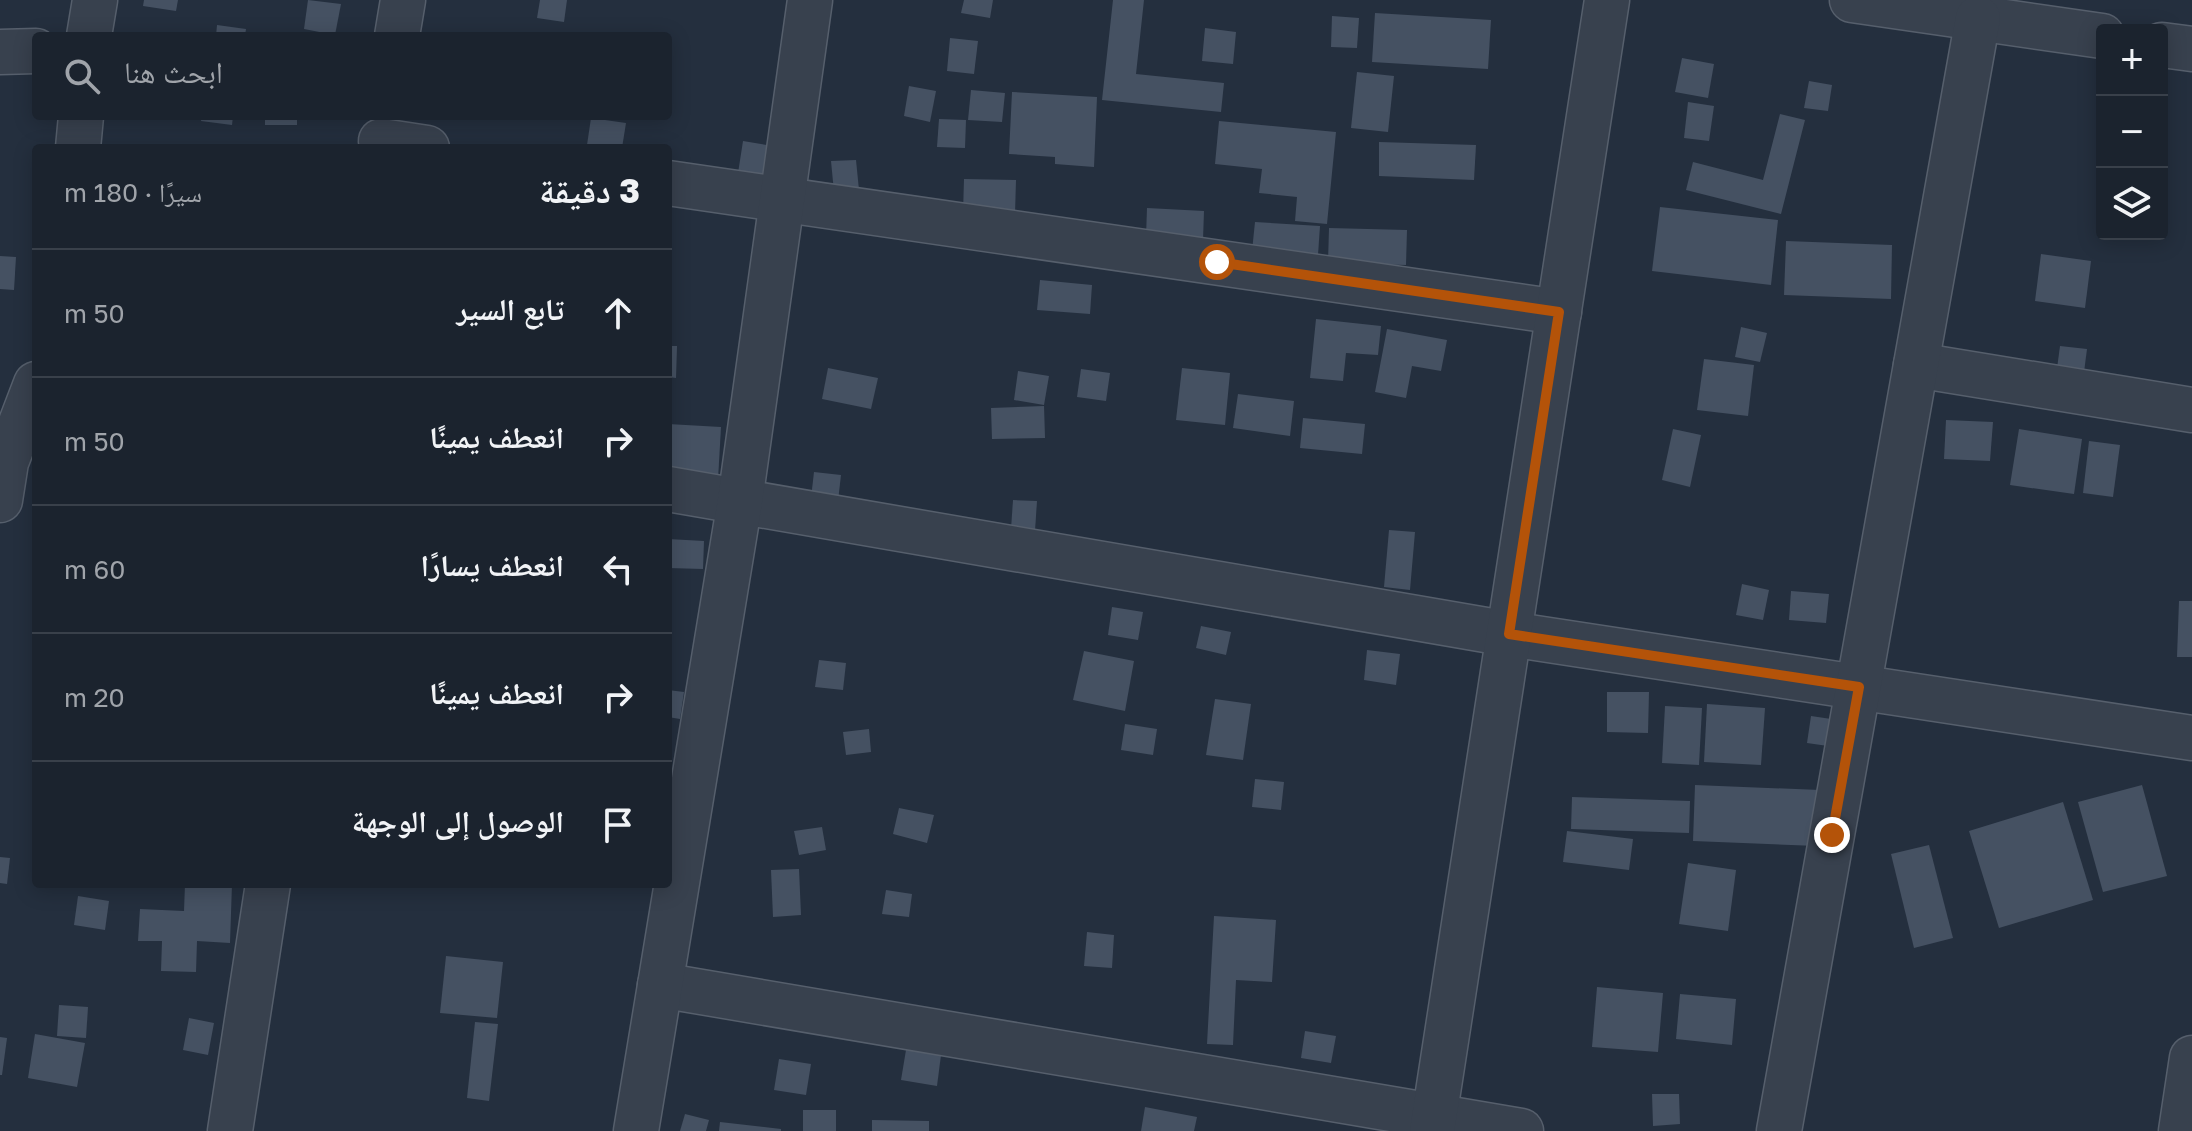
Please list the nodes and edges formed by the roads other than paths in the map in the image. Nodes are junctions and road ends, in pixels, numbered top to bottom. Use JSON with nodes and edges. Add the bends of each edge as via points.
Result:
{"nodes":[{"id":1,"x":95,"y":0,"type":"edge"},
{"id":2,"x":403,"y":0,"type":"edge"},
{"id":3,"x":810,"y":0,"type":"edge"},
{"id":4,"x":1607,"y":0,"type":"edge"},
{"id":5,"x":1852,"y":0,"type":"edge"},
{"id":6,"x":1978,"y":18,"type":"junction"},
{"id":7,"x":90,"y":32,"type":"edge"},
{"id":8,"x":398,"y":32,"type":"edge"},
{"id":9,"x":2096,"y":35,"type":"edge"},
{"id":10,"x":2168,"y":46,"type":"edge"},
{"id":11,"x":2192,"y":49,"type":"edge"},
{"id":12,"x":32,"y":51,"type":"edge"},
{"id":13,"x":0,"y":52,"type":"edge"},
{"id":14,"x":81,"y":120,"type":"edge"},
{"id":15,"x":382,"y":135,"type":"edge"},
{"id":16,"x":78,"y":144,"type":"edge"},
{"id":17,"x":413,"y":144,"type":"edge"},
{"id":18,"x":672,"y":184,"type":"edge"},
{"id":19,"x":782,"y":199,"type":"junction"},
{"id":20,"x":1559,"y":312,"type":"junction"},
{"id":21,"x":1916,"y":365,"type":"junction"},
{"id":22,"x":32,"y":397,"type":"edge"},
{"id":23,"x":2192,"y":410,"type":"edge"},
{"id":24,"x":2,"y":475,"type":"edge"},
{"id":25,"x":672,"y":490,"type":"edge"},
{"id":26,"x":740,"y":501,"type":"junction"},
{"id":27,"x":1509,"y":634,"type":"junction"},
{"id":28,"x":1859,"y":687,"type":"junction"},
{"id":29,"x":2192,"y":738,"type":"edge"},
{"id":30,"x":267,"y":888,"type":"edge"},
{"id":31,"x":660,"y":985,"type":"junction"},
{"id":32,"x":2192,"y":1058,"type":"edge"},
{"id":33,"x":1433,"y":1124,"type":"edge"},
{"id":34,"x":230,"y":1131,"type":"edge"},
{"id":35,"x":636,"y":1131,"type":"edge"},
{"id":36,"x":1521,"y":1131,"type":"edge"},
{"id":37,"x":1779,"y":1131,"type":"edge"},
{"id":38,"x":2181,"y":1131,"type":"edge"}],
"edges":[{"from":1,"to":7,"type":"street"},
{"from":2,"to":8,"type":"street"},
{"from":3,"to":19,"type":"street"},
{"from":4,"to":20,"type":"street"},
{"from":5,"to":6,"type":"street"},
{"from":6,"to":9,"type":"street"},
{"from":6,"to":21,"type":"street"},
{"from":10,"to":11,"type":"street"},
{"from":12,"to":13,"type":"street"},
{"from":14,"to":16,"type":"street"},
{"from":15,"to":17,"type":"street"},
{"from":18,"to":19,"type":"street"},
{"from":19,"to":20,"type":"street"},
{"from":19,"to":26,"type":"street"},
{"from":20,"to":27,"type":"street"},
{"from":21,"to":23,"type":"street"},
{"from":21,"to":28,"type":"street"},
{"from":22,"to":24,"type":"street"},
{"from":25,"to":26,"type":"street"},
{"from":26,"to":27,"type":"street"},
{"from":26,"to":31,"type":"street"},
{"from":27,"to":28,"type":"street"},
{"from":27,"to":33,"type":"street"},
{"from":28,"to":29,"type":"street"},
{"from":28,"to":37,"type":"street"},
{"from":30,"to":34,"type":"street"},
{"from":31,"to":33,"type":"street"},
{"from":31,"to":35,"type":"street"},
{"from":32,"to":38,"type":"street"},
{"from":33,"to":36,"type":"street"}]}
